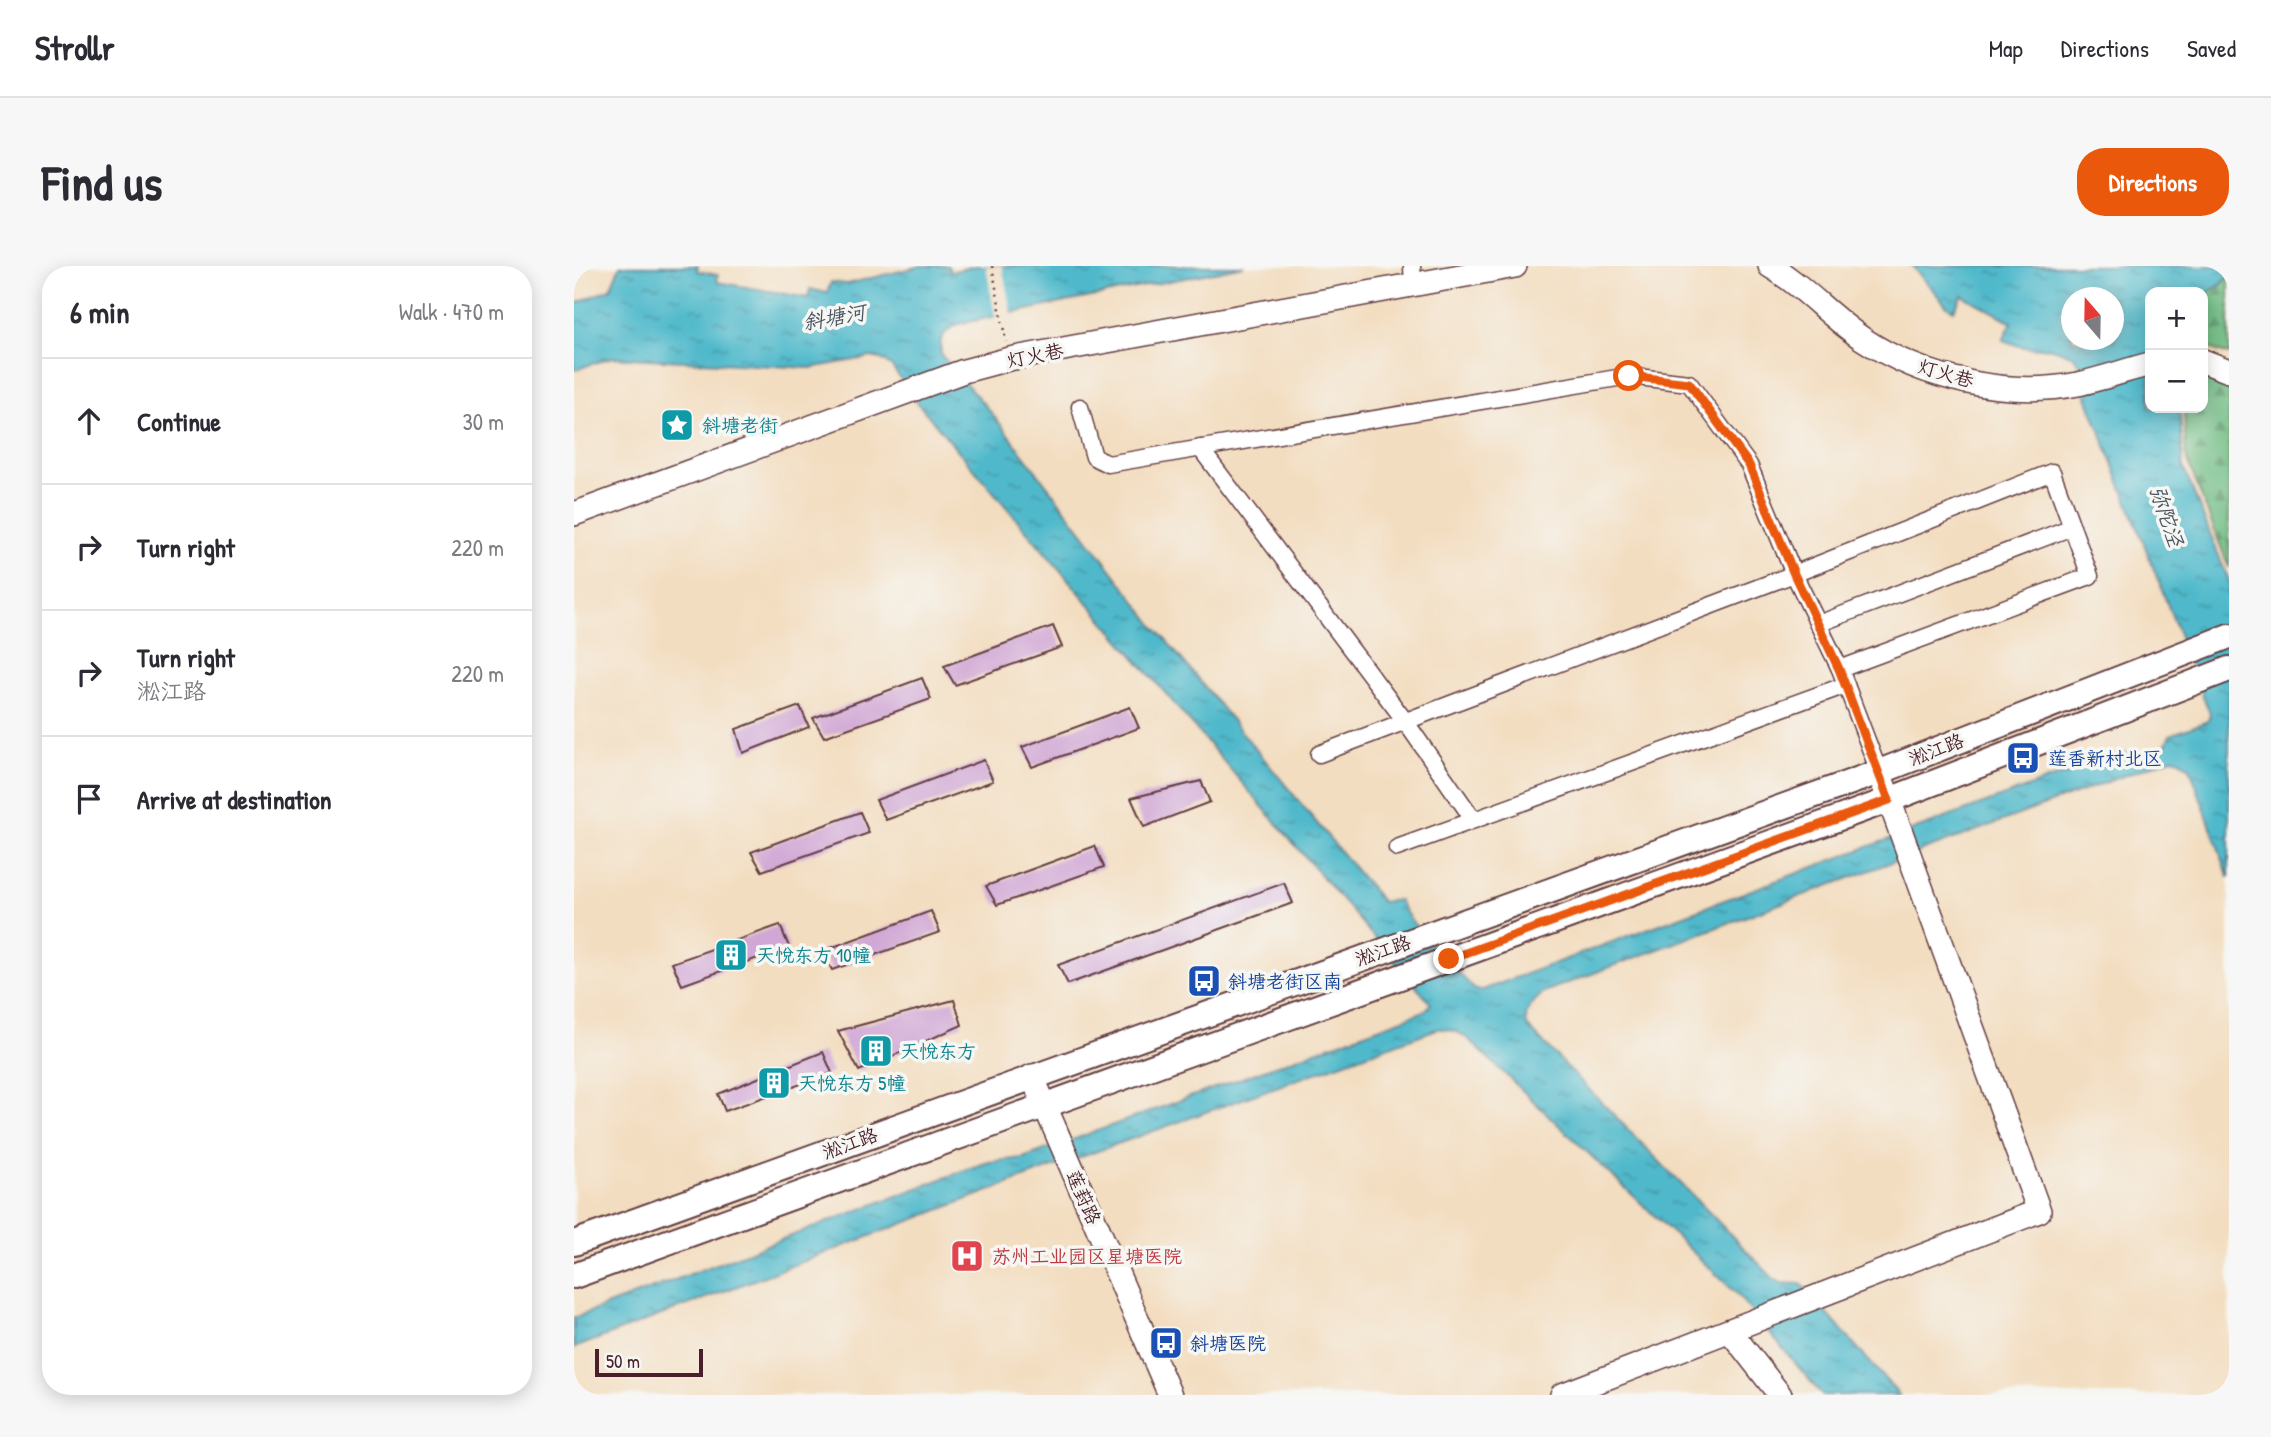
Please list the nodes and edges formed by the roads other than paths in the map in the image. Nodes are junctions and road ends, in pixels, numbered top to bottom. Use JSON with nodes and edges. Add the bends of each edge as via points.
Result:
{"nodes":[{"id":1,"x":1515,"y":266,"type":"edge"},
{"id":2,"x":1770,"y":266,"type":"edge"},
{"id":3,"x":1413,"y":276,"type":"edge"},
{"id":4,"x":2208,"y":362,"type":"edge"},
{"id":5,"x":2145,"y":365,"type":"edge"},
{"id":6,"x":2229,"y":371,"type":"edge"},
{"id":7,"x":1080,"y":407,"type":"dead end"},
{"id":8,"x":1200,"y":448,"type":"junction"},
{"id":9,"x":574,"y":514,"type":"edge"},
{"id":10,"x":2072,"y":527,"type":"junction"},
{"id":11,"x":1794,"y":574,"type":"junction"},
{"id":12,"x":1818,"y":624,"type":"junction"},
{"id":13,"x":2229,"y":636,"type":"edge"},
{"id":14,"x":1839,"y":669,"type":"junction"},
{"id":15,"x":2229,"y":669,"type":"edge"},
{"id":16,"x":1846,"y":685,"type":"junction"},
{"id":17,"x":1405,"y":722,"type":"junction"},
{"id":18,"x":1319,"y":754,"type":"dead end"},
{"id":19,"x":1879,"y":772,"type":"junction"},
{"id":20,"x":1889,"y":800,"type":"junction"},
{"id":21,"x":1474,"y":819,"type":"junction"},
{"id":22,"x":1397,"y":848,"type":"dead end"},
{"id":23,"x":1032,"y":1076,"type":"junction"},
{"id":24,"x":1044,"y":1105,"type":"junction"},
{"id":25,"x":574,"y":1244,"type":"edge"},
{"id":26,"x":574,"y":1276,"type":"edge"},
{"id":27,"x":1730,"y":1331,"type":"junction"},
{"id":28,"x":1170,"y":1395,"type":"edge"},
{"id":29,"x":1562,"y":1395,"type":"edge"},
{"id":30,"x":1780,"y":1395,"type":"edge"}],
"edges":[{"from":1,"to":3,"type":"street","name":"灯火巷"},
{"from":2,"to":5,"type":"street","name":"灯火巷","via":[[1864,340],[1903,360],[1971,383],[2008,387],[2077,384]]},
{"from":3,"to":9,"type":"street","name":"灯火巷","via":[[964,371]]},
{"from":4,"to":6,"type":"street"},
{"from":7,"to":8,"type":"street","via":[[1090,449],[1099,461],[1108,464]]},
{"from":8,"to":11,"type":"street","via":[[1629,376],[1689,383],[1749,465]]},
{"from":8,"to":17,"type":"street"},
{"from":10,"to":11,"type":"street","via":[[2052,472]]},
{"from":10,"to":12,"type":"street"},
{"from":10,"to":14,"type":"street","via":[[2090,576]]},
{"from":11,"to":12,"type":"street"},
{"from":11,"to":17,"type":"street"},
{"from":12,"to":14,"type":"street"},
{"from":13,"to":19,"type":"main road","name":"淞江路"},
{"from":14,"to":16,"type":"street"},
{"from":15,"to":20,"type":"main road","name":"淞江路"},
{"from":16,"to":19,"type":"street"},
{"from":16,"to":21,"type":"street"},
{"from":17,"to":18,"type":"street"},
{"from":17,"to":21,"type":"street"},
{"from":19,"to":20,"type":"street"},
{"from":19,"to":23,"type":"main road","name":"淞江路"},
{"from":20,"to":24,"type":"main road","name":"淞江路"},
{"from":20,"to":27,"type":"street","via":[[2039,1211]]},
{"from":21,"to":22,"type":"street"},
{"from":23,"to":24,"type":"street","name":"莲葑路"},
{"from":23,"to":25,"type":"main road","name":"淞江路"},
{"from":24,"to":26,"type":"main road","name":"淞江路"},
{"from":24,"to":28,"type":"street","name":"莲葑路"},
{"from":27,"to":29,"type":"street"},
{"from":27,"to":30,"type":"street"}]}
